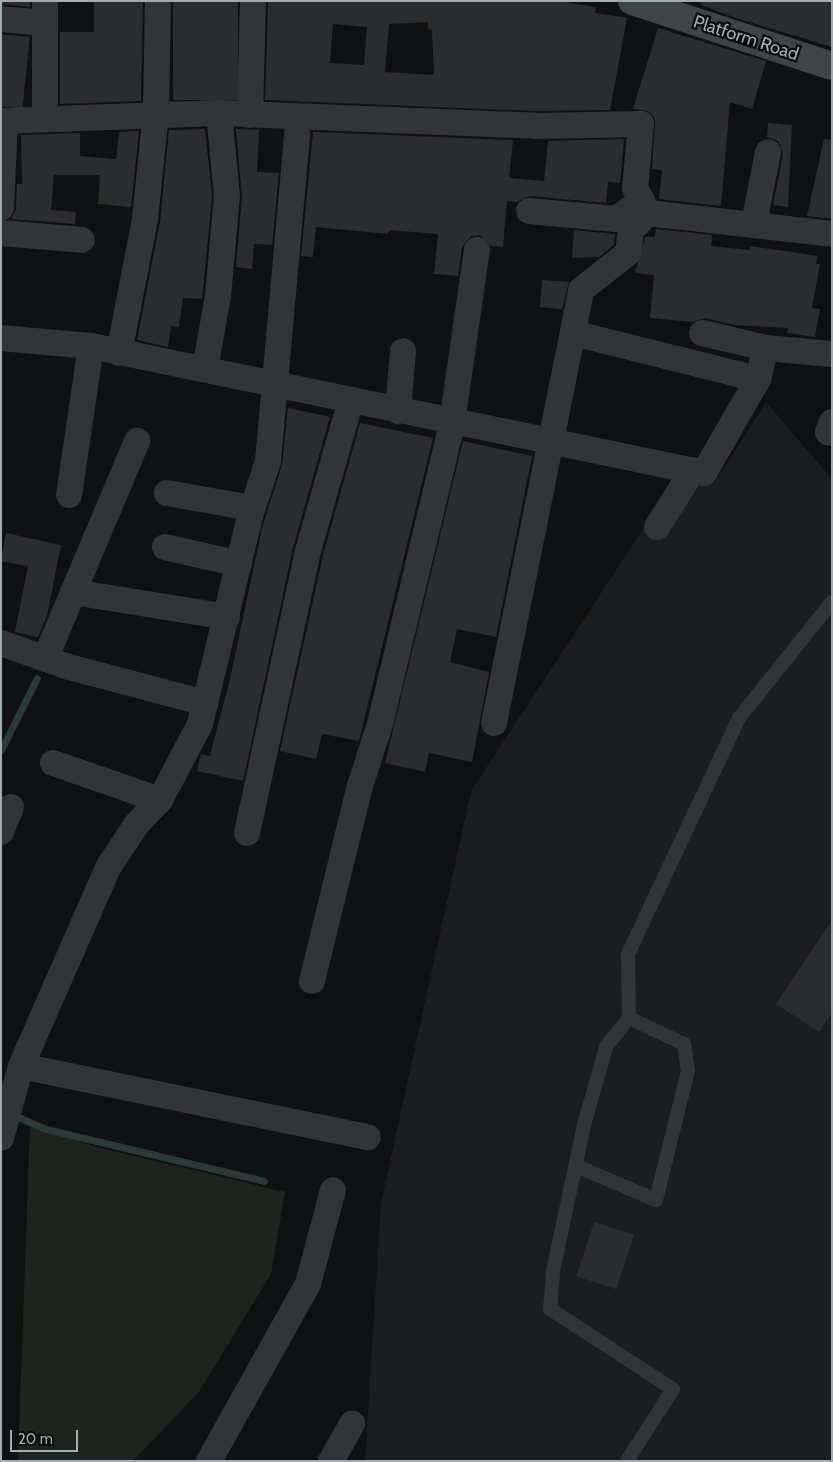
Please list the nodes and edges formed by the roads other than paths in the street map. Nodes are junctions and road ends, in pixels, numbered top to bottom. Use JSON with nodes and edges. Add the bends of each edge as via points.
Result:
{"nodes":[{"id":1,"x":158,"y":1,"type":"edge"},
{"id":2,"x":253,"y":1,"type":"edge"},
{"id":3,"x":632,"y":1,"type":"edge"},
{"id":4,"x":45,"y":12,"type":"edge"},
{"id":5,"x":1,"y":19,"type":"edge"},
{"id":6,"x":832,"y":66,"type":"edge"},
{"id":7,"x":156,"y":113,"type":"junction"},
{"id":8,"x":219,"y":113,"type":"junction"},
{"id":9,"x":250,"y":115,"type":"junction"},
{"id":10,"x":299,"y":116,"type":"junction"},
{"id":11,"x":45,"y":119,"type":"junction"},
{"id":12,"x":3,"y":121,"type":"edge"},
{"id":13,"x":768,"y":152,"type":"dead end"},
{"id":14,"x":645,"y":207,"type":"junction"},
{"id":15,"x":1,"y":208,"type":"edge"},
{"id":16,"x":529,"y":211,"type":"dead end"},
{"id":17,"x":754,"y":223,"type":"junction"},
{"id":18,"x":1,"y":233,"type":"edge"},
{"id":19,"x":832,"y":234,"type":"edge"},
{"id":20,"x":82,"y":240,"type":"dead end"},
{"id":21,"x":477,"y":250,"type":"dead end"},
{"id":22,"x":574,"y":333,"type":"junction"},
{"id":23,"x":702,"y":333,"type":"dead end"},
{"id":24,"x":1,"y":338,"type":"edge"},
{"id":25,"x":91,"y":346,"type":"junction"},
{"id":26,"x":766,"y":348,"type":"junction"},
{"id":27,"x":403,"y":351,"type":"dead end"},
{"id":28,"x":119,"y":353,"type":"junction"},
{"id":29,"x":832,"y":354,"type":"edge"},
{"id":30,"x":205,"y":369,"type":"junction"},
{"id":31,"x":758,"y":379,"type":"junction"},
{"id":32,"x":276,"y":383,"type":"junction"},
{"id":33,"x":351,"y":400,"type":"junction"},
{"id":34,"x":398,"y":411,"type":"junction"},
{"id":35,"x":832,"y":422,"type":"edge"},
{"id":36,"x":452,"y":423,"type":"junction"},
{"id":37,"x":832,"y":433,"type":"edge"},
{"id":38,"x":137,"y":441,"type":"dead end"},
{"id":39,"x":553,"y":441,"type":"junction"},
{"id":40,"x":693,"y":470,"type":"junction"},
{"id":41,"x":167,"y":493,"type":"dead end"},
{"id":42,"x":69,"y":495,"type":"dead end"},
{"id":43,"x":252,"y":508,"type":"junction"},
{"id":44,"x":658,"y":527,"type":"dead end"},
{"id":45,"x":165,"y":547,"type":"dead end"},
{"id":46,"x":239,"y":564,"type":"junction"},
{"id":47,"x":73,"y":592,"type":"junction"},
{"id":48,"x":832,"y":602,"type":"edge"},
{"id":49,"x":227,"y":616,"type":"junction"},
{"id":50,"x":1,"y":643,"type":"edge"},
{"id":51,"x":45,"y":659,"type":"junction"},
{"id":52,"x":205,"y":703,"type":"junction"},
{"id":53,"x":494,"y":723,"type":"dead end"},
{"id":54,"x":53,"y":763,"type":"dead end"},
{"id":55,"x":160,"y":800,"type":"junction"},
{"id":56,"x":11,"y":807,"type":"dead end"},
{"id":57,"x":1,"y":832,"type":"edge"},
{"id":58,"x":247,"y":833,"type":"dead end"},
{"id":59,"x":312,"y":981,"type":"dead end"},
{"id":60,"x":629,"y":1018,"type":"junction"},
{"id":61,"x":21,"y":1066,"type":"junction"},
{"id":62,"x":5,"y":1112,"type":"edge"},
{"id":63,"x":368,"y":1137,"type":"dead end"},
{"id":64,"x":576,"y":1166,"type":"junction"},
{"id":65,"x":333,"y":1190,"type":"dead end"},
{"id":66,"x":352,"y":1424,"type":"dead end"},
{"id":67,"x":209,"y":1461,"type":"edge"},
{"id":68,"x":331,"y":1461,"type":"edge"},
{"id":69,"x":627,"y":1461,"type":"edge"}],
"edges":[{"from":1,"to":7,"type":"street"},
{"from":2,"to":9,"type":"street"},
{"from":3,"to":6,"type":"street","name":"Platform Road"},
{"from":4,"to":5,"type":"street"},
{"from":4,"to":11,"type":"street"},
{"from":7,"to":8,"type":"street"},
{"from":7,"to":11,"type":"street"},
{"from":7,"to":28,"type":"street","via":[[145,219]]},
{"from":8,"to":9,"type":"street"},
{"from":8,"to":30,"type":"street","via":[[227,196],[218,296]]},
{"from":9,"to":10,"type":"street"},
{"from":10,"to":14,"type":"street","via":[[537,126],[640,124],[635,188]]},
{"from":10,"to":32,"type":"street"},
{"from":11,"to":12,"type":"street"},
{"from":12,"to":15,"type":"street"},
{"from":13,"to":17,"type":"street"},
{"from":14,"to":16,"type":"street","via":[[616,219]]},
{"from":14,"to":17,"type":"street"},
{"from":14,"to":22,"type":"street","via":[[631,230],[628,253],[581,290]]},
{"from":17,"to":19,"type":"street"},
{"from":18,"to":20,"type":"street"},
{"from":21,"to":36,"type":"street"},
{"from":22,"to":31,"type":"street"},
{"from":22,"to":39,"type":"street"},
{"from":23,"to":26,"type":"street"},
{"from":24,"to":25,"type":"street"},
{"from":25,"to":28,"type":"street"},
{"from":25,"to":42,"type":"street"},
{"from":26,"to":29,"type":"street"},
{"from":26,"to":31,"type":"street"},
{"from":27,"to":34,"type":"street"},
{"from":28,"to":30,"type":"street"},
{"from":30,"to":32,"type":"street"},
{"from":31,"to":40,"type":"street","via":[[704,473]]},
{"from":32,"to":33,"type":"street"},
{"from":32,"to":43,"type":"street","via":[[268,460]]},
{"from":33,"to":34,"type":"street"},
{"from":33,"to":58,"type":"street","via":[[308,551]]},
{"from":34,"to":36,"type":"street"},
{"from":35,"to":37,"type":"street","via":[[828,432]]},
{"from":36,"to":39,"type":"street"},
{"from":36,"to":59,"type":"street","via":[[380,724],[359,789]]},
{"from":38,"to":47,"type":"street"},
{"from":39,"to":40,"type":"street"},
{"from":39,"to":53,"type":"street"},
{"from":40,"to":44,"type":"street"},
{"from":41,"to":43,"type":"street"},
{"from":43,"to":46,"type":"street"},
{"from":45,"to":46,"type":"street"},
{"from":46,"to":49,"type":"street"},
{"from":47,"to":49,"type":"street"},
{"from":47,"to":51,"type":"street"},
{"from":48,"to":60,"type":"lane","via":[[739,718],[628,954]]},
{"from":49,"to":52,"type":"street"},
{"from":50,"to":51,"type":"street"},
{"from":51,"to":52,"type":"street"},
{"from":52,"to":55,"type":"street","via":[[182,764]]},
{"from":54,"to":55,"type":"street"},
{"from":55,"to":61,"type":"street","via":[[136,825],[109,866]]},
{"from":56,"to":57,"type":"street"},
{"from":60,"to":64,"type":"lane","via":[[606,1047]]},
{"from":60,"to":64,"type":"lane","via":[[684,1044],[688,1071],[656,1200]]},
{"from":61,"to":62,"type":"street"},
{"from":61,"to":63,"type":"street"},
{"from":64,"to":69,"type":"lane","via":[[550,1309],[673,1389]]},
{"from":65,"to":67,"type":"street","via":[[308,1284]]},
{"from":66,"to":68,"type":"street"}]}
